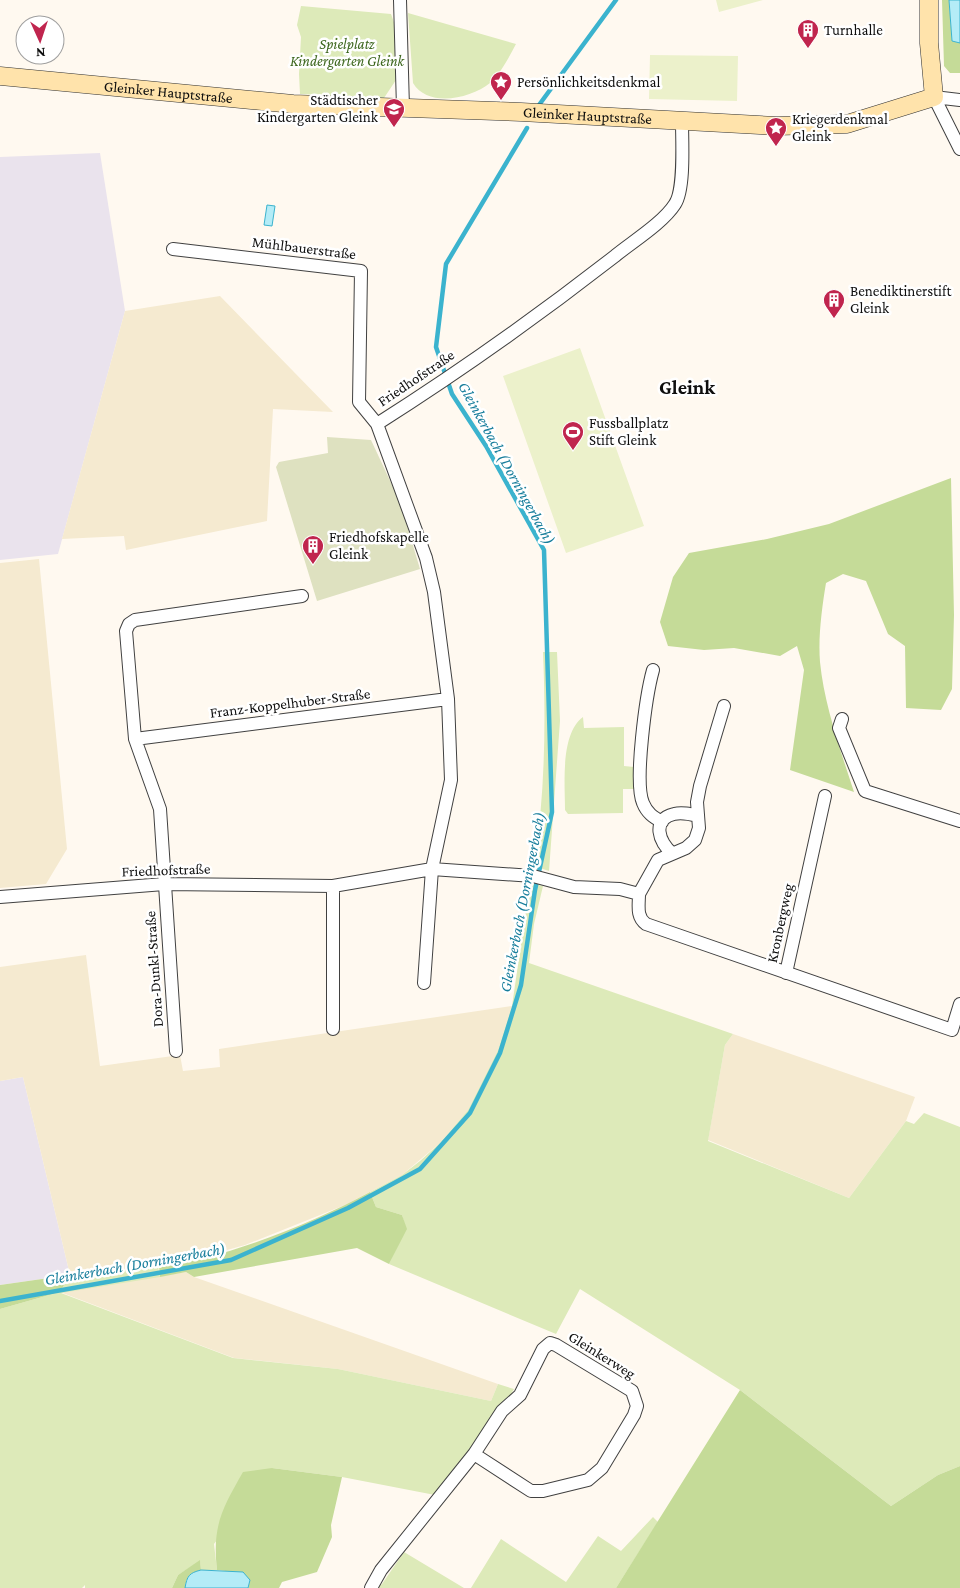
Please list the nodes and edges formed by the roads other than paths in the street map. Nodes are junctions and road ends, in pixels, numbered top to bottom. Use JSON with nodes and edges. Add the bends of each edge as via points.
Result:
{"nodes":[{"id":1,"x":400,"y":0,"type":"edge"},
{"id":2,"x":929,"y":0,"type":"edge"},
{"id":3,"x":0,"y":76,"type":"edge"},
{"id":4,"x":934,"y":97,"type":"junction"},
{"id":5,"x":960,"y":100,"type":"edge"},
{"id":6,"x":403,"y":108,"type":"junction"},
{"id":7,"x":682,"y":122,"type":"junction"},
{"id":8,"x":960,"y":149,"type":"edge"},
{"id":9,"x":173,"y":249,"type":"dead end"},
{"id":10,"x":377,"y":424,"type":"junction"},
{"id":11,"x":302,"y":596,"type":"dead end"},
{"id":12,"x":653,"y":670,"type":"dead end"},
{"id":13,"x":448,"y":699,"type":"junction"},
{"id":14,"x":724,"y":706,"type":"dead end"},
{"id":15,"x":842,"y":718,"type":"dead end"},
{"id":16,"x":135,"y":739,"type":"junction"},
{"id":17,"x":825,"y":796,"type":"dead end"},
{"id":18,"x":698,"y":816,"type":"junction"},
{"id":19,"x":960,"y":821,"type":"edge"},
{"id":20,"x":662,"y":822,"type":"junction"},
{"id":21,"x":672,"y":853,"type":"junction"},
{"id":22,"x":432,"y":869,"type":"junction"},
{"id":23,"x":164,"y":884,"type":"junction"},
{"id":24,"x":333,"y":886,"type":"junction"},
{"id":25,"x":639,"y":894,"type":"junction"},
{"id":26,"x":0,"y":897,"type":"edge"},
{"id":27,"x":786,"y":972,"type":"junction"},
{"id":28,"x":424,"y":983,"type":"dead end"},
{"id":29,"x":960,"y":1004,"type":"edge"},
{"id":30,"x":333,"y":1029,"type":"dead end"},
{"id":31,"x":956,"y":1031,"type":"edge"},
{"id":32,"x":176,"y":1051,"type":"dead end"},
{"id":33,"x":474,"y":1454,"type":"junction"},
{"id":34,"x":372,"y":1588,"type":"edge"}],
"edges":[{"from":1,"to":6,"type":"street"},
{"from":2,"to":4,"type":"street"},
{"from":3,"to":6,"type":"street","name":"Gleinker Hauptstraße","via":[[247,101]]},
{"from":4,"to":5,"type":"street"},
{"from":4,"to":7,"type":"street","name":"Gleinker Hauptstraße","via":[[837,126]]},
{"from":4,"to":8,"type":"street"},
{"from":6,"to":7,"type":"street","name":"Gleinker Hauptstraße"},
{"from":7,"to":10,"type":"street","name":"Friedhofstraße","via":[[676,204],[557,300]]},
{"from":9,"to":10,"type":"street","name":"Mühlbauerstraße","via":[[361,271],[359,402]]},
{"from":10,"to":13,"type":"street","name":"Friedhofstraße","via":[[426,558],[434,592]]},
{"from":11,"to":16,"type":"street","name":"Dora-Dunkl-Straße","via":[[135,620],[129,624],[126,631]]},
{"from":12,"to":20,"type":"street","via":[[648,689],[640,785],[649,814]]},
{"from":13,"to":16,"type":"street","name":"Franz-Koppelhuber-Straße"},
{"from":13,"to":22,"type":"street","name":"Friedhofstraße","via":[[451,780]]},
{"from":14,"to":18,"type":"street","via":[[700,786]]},
{"from":15,"to":19,"type":"street","via":[[839,728],[865,791]]},
{"from":16,"to":23,"type":"street","name":"Dora-Dunkl-Straße","via":[[160,809]]},
{"from":17,"to":27,"type":"street","name":"Kronbergweg"},
{"from":18,"to":20,"type":"street","via":[[675,814]]},
{"from":18,"to":21,"type":"street","via":[[695,840],[686,848]]},
{"from":20,"to":21,"type":"street","via":[[658,828],[660,837]]},
{"from":21,"to":25,"type":"street","via":[[658,860]]},
{"from":22,"to":24,"type":"street","name":"Friedhofstraße"},
{"from":22,"to":25,"type":"street","name":"Friedhofstraße","via":[[533,876],[574,887]]},
{"from":22,"to":28,"type":"street","name":"Friedhofstraße"},
{"from":23,"to":24,"type":"street","name":"Friedhofstraße"},
{"from":23,"to":26,"type":"street","name":"Friedhofstraße"},
{"from":23,"to":32,"type":"street","name":"Dora-Dunkl-Straße"},
{"from":24,"to":30,"type":"street"},
{"from":25,"to":27,"type":"street","via":[[639,915],[646,924]]},
{"from":27,"to":31,"type":"street","name":"Kronbergweg"},
{"from":29,"to":31,"type":"street","name":"Kronbergweg"},
{"from":33,"to":33,"type":"street","name":"Gleinkerweg","via":[[502,1411],[520,1395],[543,1349],[550,1343],[632,1392],[636,1398],[634,1415],[602,1468],[588,1480],[543,1492],[531,1491]]},
{"from":33,"to":34,"type":"street","name":"Gleinkerweg","via":[[381,1570]]}]}
